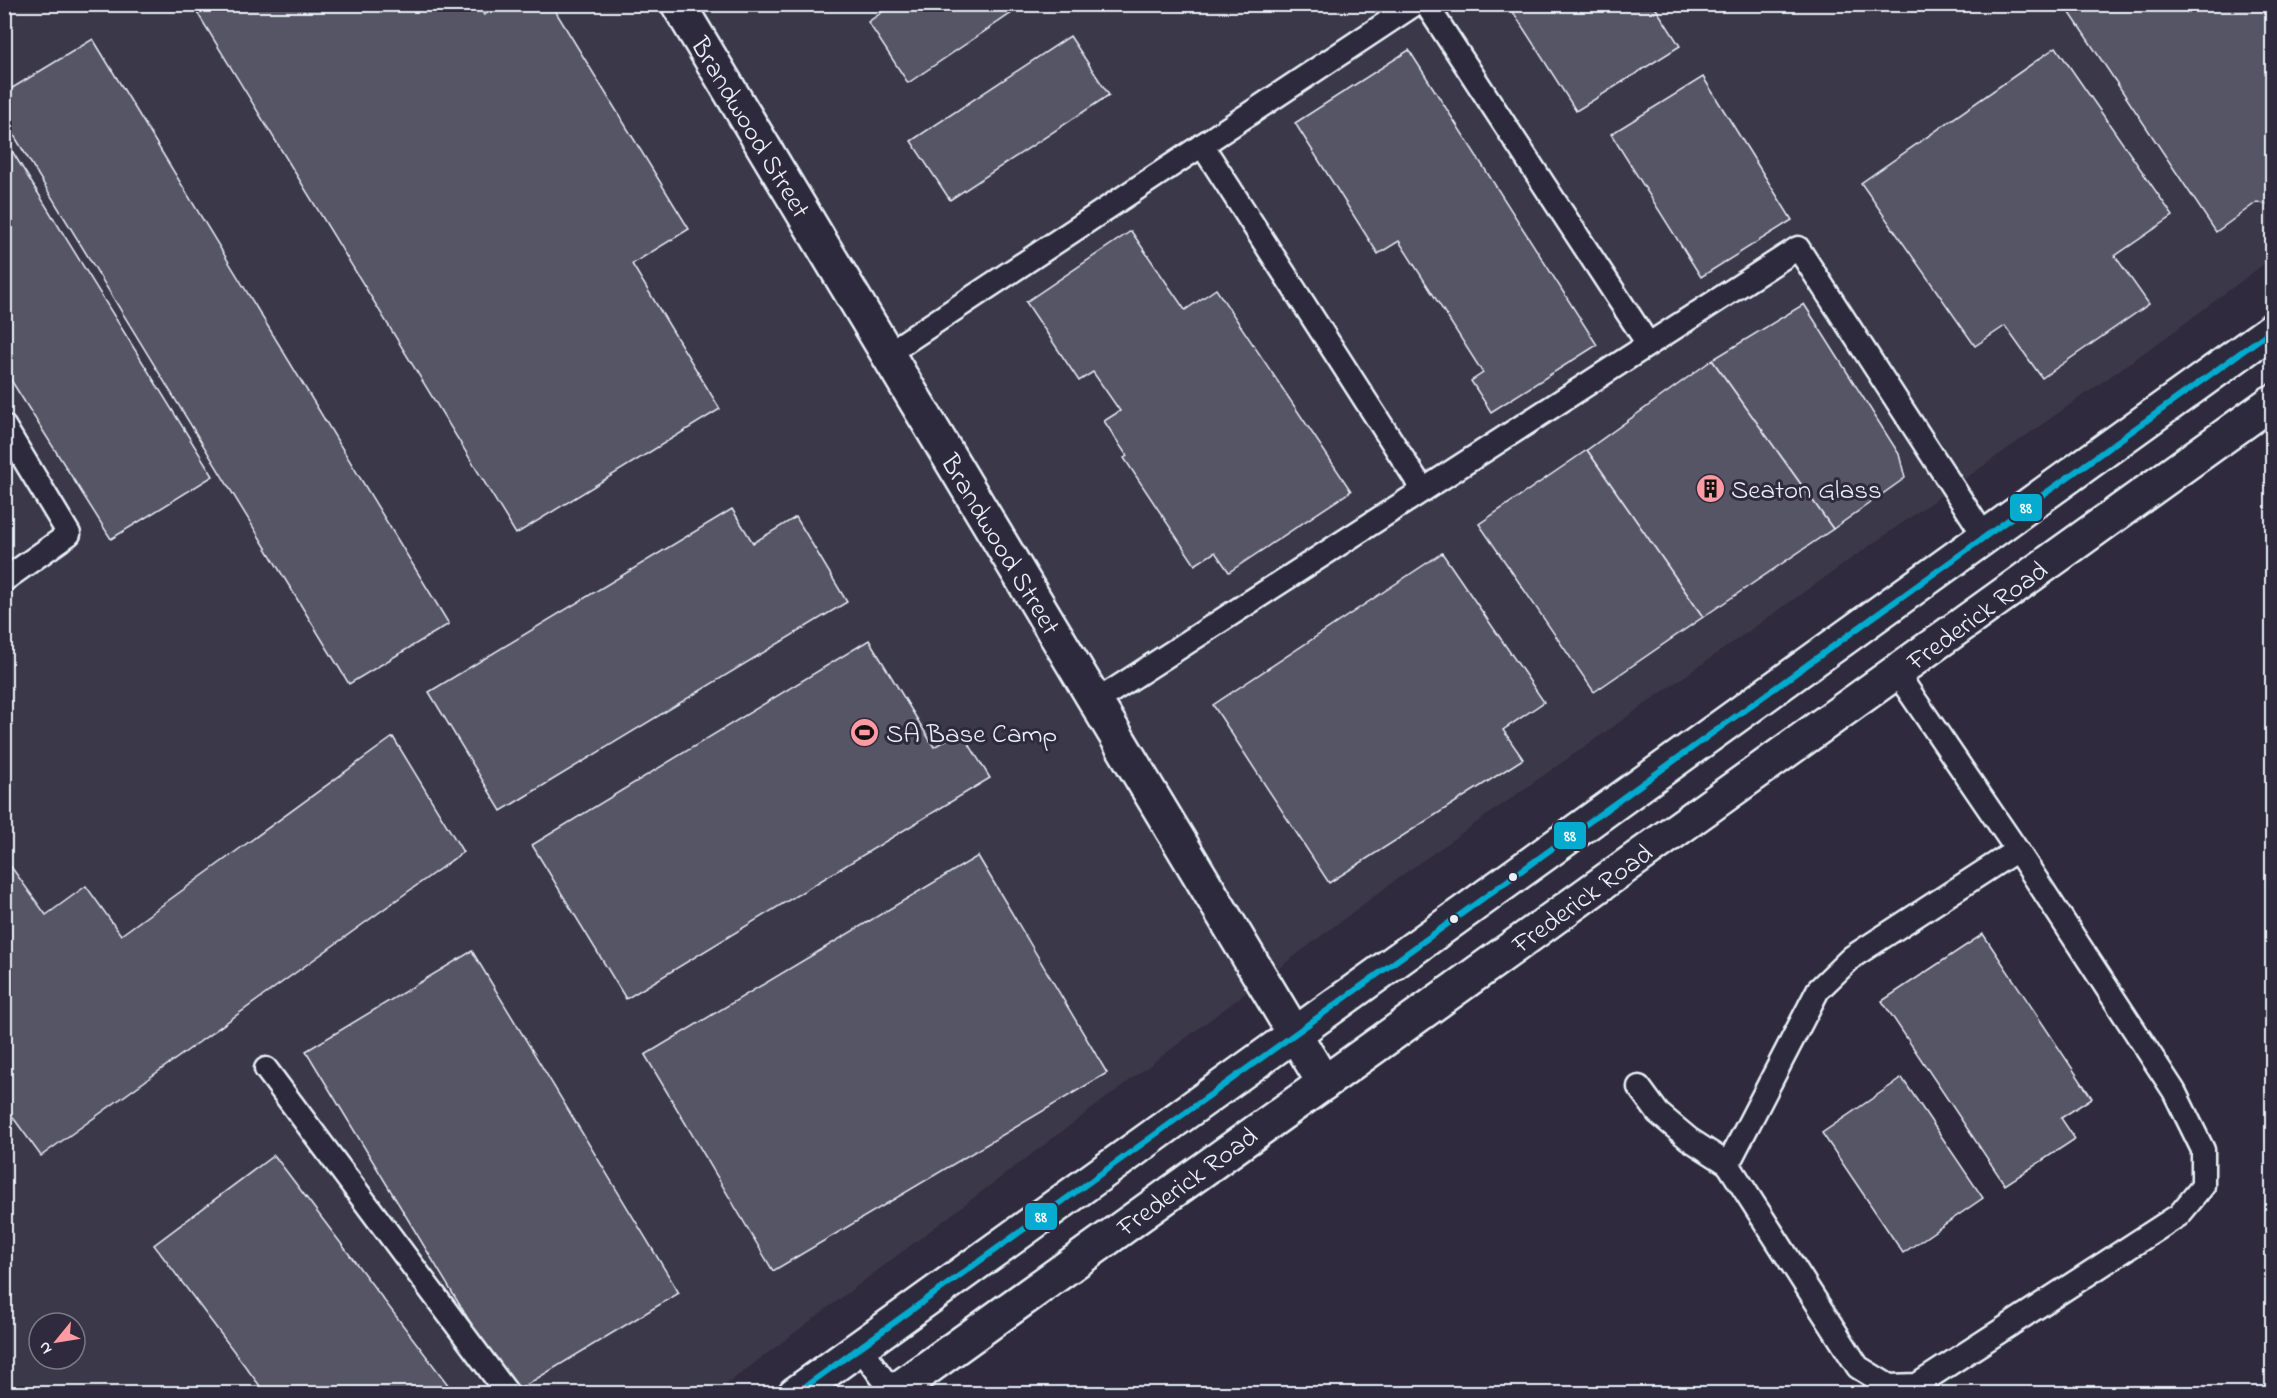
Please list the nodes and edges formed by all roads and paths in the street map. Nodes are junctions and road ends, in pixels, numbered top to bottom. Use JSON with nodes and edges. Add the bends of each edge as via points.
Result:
{"nodes":[{"id":1,"x":678,"y":4,"type":"edge"},
{"id":2,"x":1415,"y":4,"type":"edge"},
{"id":3,"x":1426,"y":4,"type":"edge"},
{"id":4,"x":1202,"y":145,"type":"junction"},
{"id":5,"x":2272,"y":330,"type":"edge"},
{"id":6,"x":1648,"y":344,"type":"junction"},
{"id":7,"x":887,"y":354,"type":"junction"},
{"id":8,"x":2272,"y":402,"type":"edge"},
{"id":9,"x":4,"y":426,"type":"edge"},
{"id":10,"x":1423,"y":490,"type":"junction"},
{"id":11,"x":1985,"y":537,"type":"junction"},
{"id":12,"x":4,"y":580,"type":"edge"},
{"id":13,"x":1896,"y":672,"type":"junction"},
{"id":14,"x":1095,"y":702,"type":"junction"},
{"id":15,"x":2018,"y":850,"type":"junction"},
{"id":16,"x":1293,"y":1033,"type":"junction"},
{"id":17,"x":266,"y":1069,"type":"dead end"},
{"id":18,"x":1324,"y":1083,"type":"junction"},
{"id":19,"x":1639,"y":1087,"type":"dead end"},
{"id":20,"x":1728,"y":1164,"type":"junction"},
{"id":21,"x":859,"y":1346,"type":"junction"},
{"id":22,"x":893,"y":1393,"type":"edge"},
{"id":23,"x":508,"y":1394,"type":"edge"},
{"id":24,"x":795,"y":1394,"type":"edge"}],
"edges":[{"from":1,"to":7,"type":"main road","name":"Brandwood Street"},
{"from":2,"to":4,"type":"lane"},
{"from":3,"to":6,"type":"lane"},
{"from":4,"to":7,"type":"lane"},
{"from":4,"to":10,"type":"lane"},
{"from":5,"to":11,"type":"main road"},
{"from":6,"to":10,"type":"lane"},
{"from":6,"to":11,"type":"lane","via":[[1798,248]]},
{"from":7,"to":14,"type":"main road","name":"Brandwood Street"},
{"from":8,"to":13,"type":"main road","name":"Frederick Road"},
{"from":9,"to":12,"type":"lane","via":[[69,534]]},
{"from":10,"to":14,"type":"lane"},
{"from":11,"to":16,"type":"main road"},
{"from":13,"to":15,"type":"lane"},
{"from":13,"to":18,"type":"main road","name":"Frederick Road"},
{"from":14,"to":16,"type":"main road","name":"Brandwood Street"},
{"from":15,"to":20,"type":"lane","via":[[1852,957],[1818,990]]},
{"from":15,"to":20,"type":"lane","via":[[2174,1091],[2203,1150],[2203,1186],[2180,1215],[1917,1385],[1889,1386],[1857,1367]]},
{"from":16,"to":18,"type":"main road","name":"Brandwood Street"},
{"from":16,"to":21,"type":"main road"},
{"from":17,"to":23,"type":"lane"},
{"from":18,"to":22,"type":"main road","name":"Frederick Road"},
{"from":19,"to":20,"type":"lane","via":[[1658,1113]]},
{"from":21,"to":22,"type":"lane"},
{"from":21,"to":24,"type":"main road"}]}
